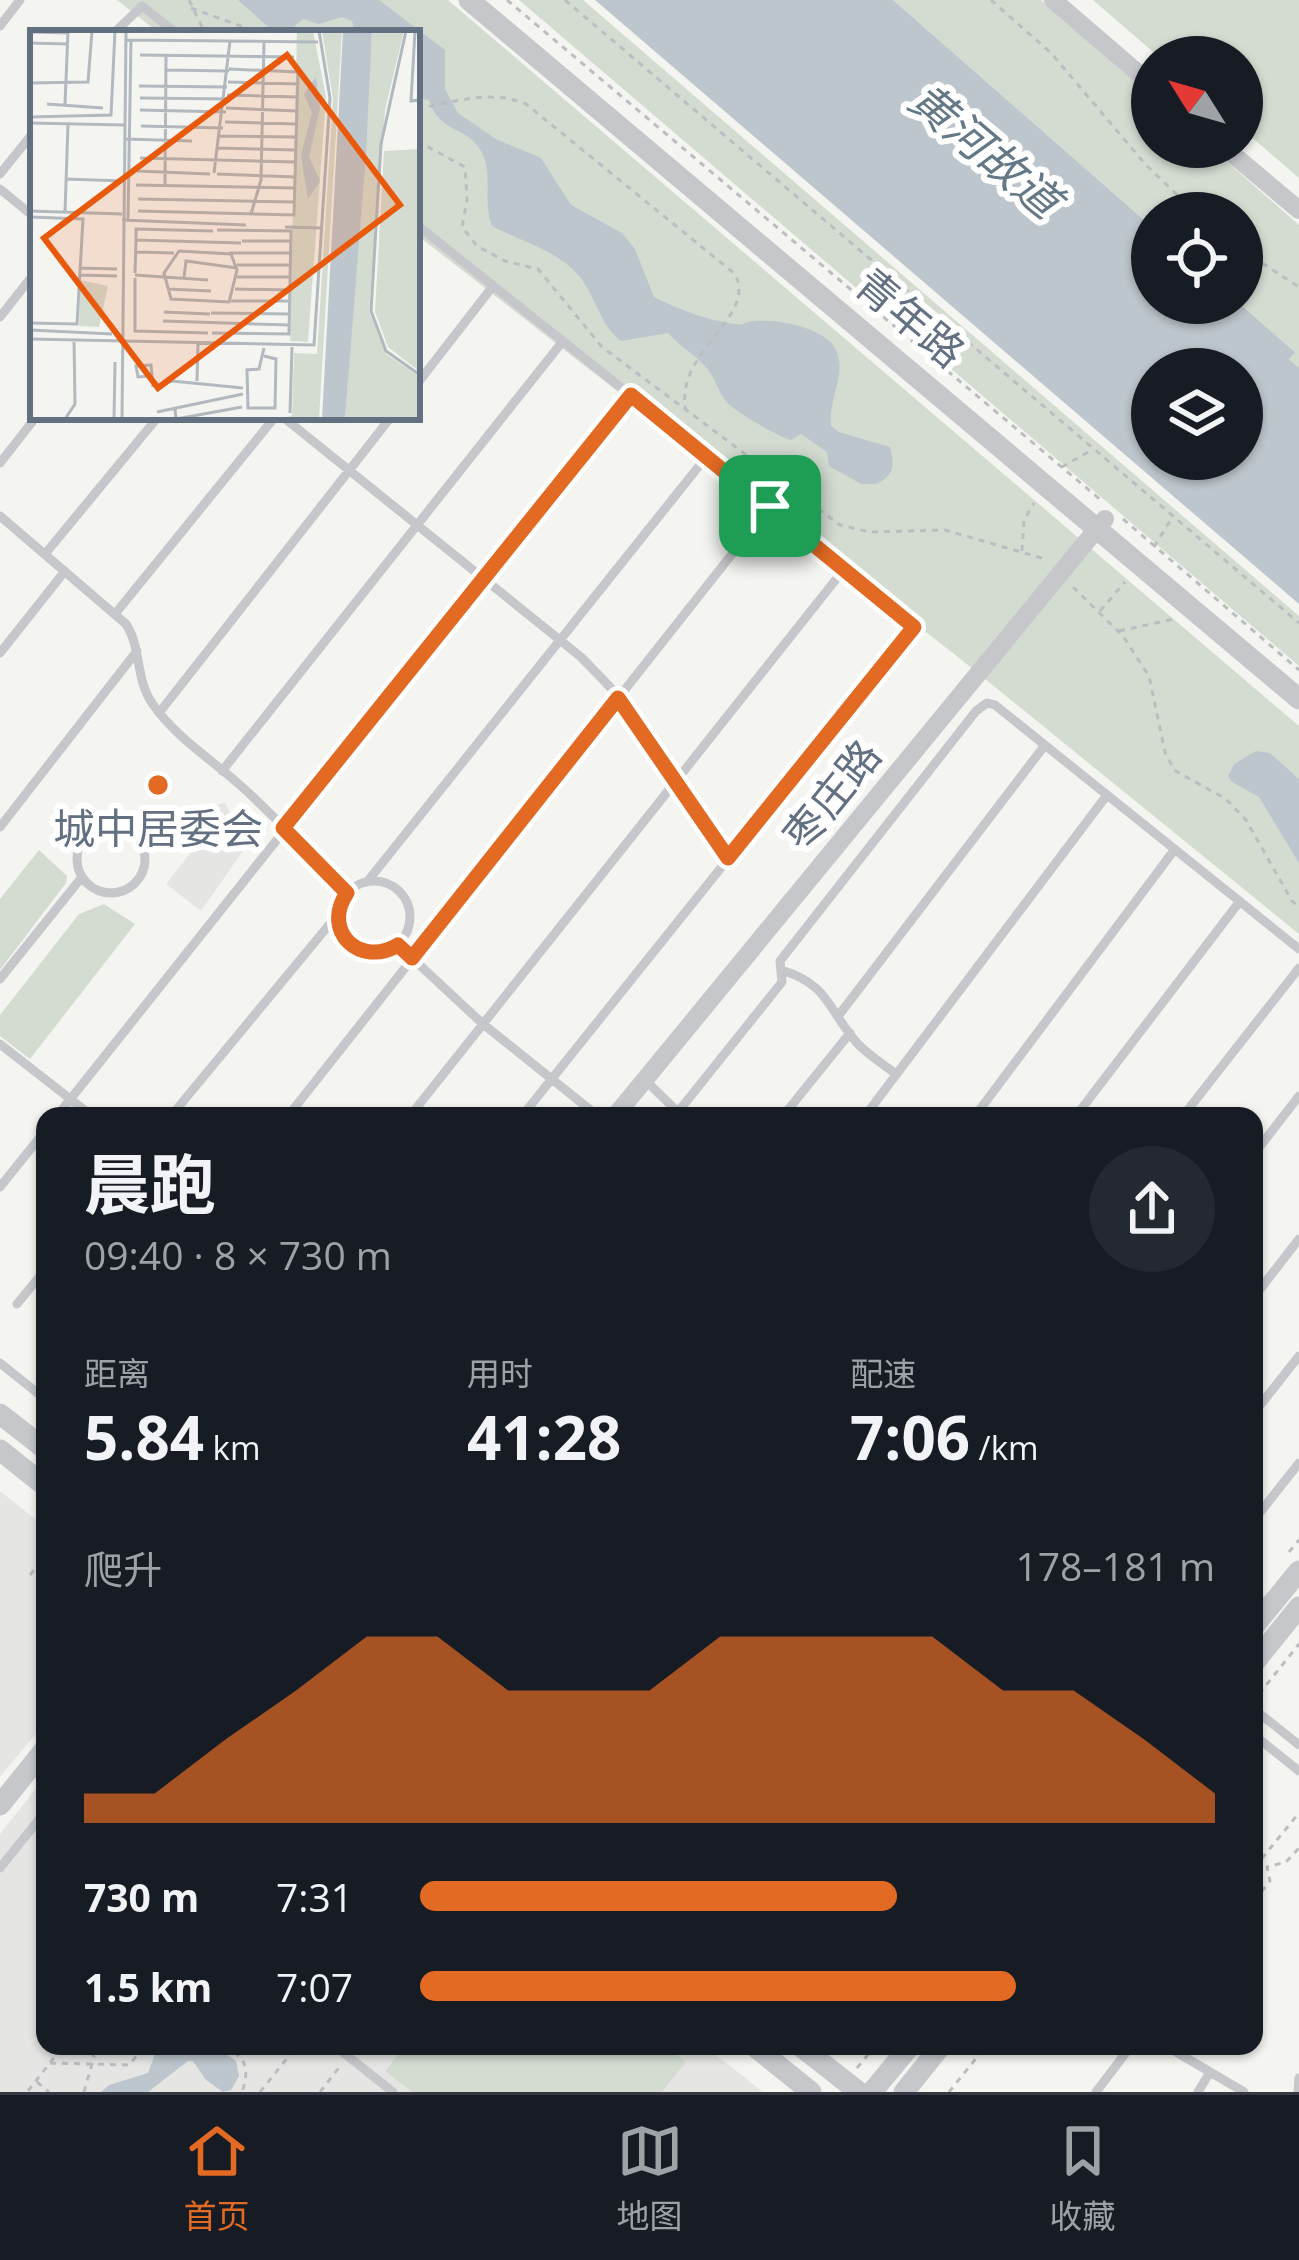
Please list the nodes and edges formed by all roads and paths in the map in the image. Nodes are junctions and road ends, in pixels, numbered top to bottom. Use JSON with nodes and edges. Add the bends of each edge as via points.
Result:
{"nodes":[{"id":1,"x":20,"y":0,"type":"edge"},
{"id":2,"x":189,"y":0,"type":"edge"},
{"id":3,"x":470,"y":0,"type":"edge"},
{"id":4,"x":487,"y":0,"type":"edge"},
{"id":5,"x":507,"y":0,"type":"edge"},
{"id":6,"x":565,"y":0,"type":"edge"},
{"id":7,"x":991,"y":0,"type":"edge"},
{"id":8,"x":1053,"y":0,"type":"edge"},
{"id":9,"x":191,"y":8,"type":"junction"},
{"id":10,"x":0,"y":26,"type":"edge"},
{"id":11,"x":116,"y":30,"type":"edge"},
{"id":12,"x":172,"y":30,"type":"edge"},
{"id":13,"x":203,"y":30,"type":"edge"},
{"id":14,"x":252,"y":30,"type":"edge"},
{"id":15,"x":1131,"y":67,"type":"edge"},
{"id":16,"x":420,"y":109,"type":"edge"},
{"id":17,"x":30,"y":137,"type":"edge"},
{"id":18,"x":420,"y":143,"type":"edge"},
{"id":19,"x":1250,"y":168,"type":"edge"},
{"id":20,"x":0,"y":174,"type":"edge"},
{"id":21,"x":0,"y":189,"type":"edge"},
{"id":22,"x":1175,"y":192,"type":"edge"},
{"id":23,"x":1299,"y":210,"type":"edge"},
{"id":24,"x":30,"y":214,"type":"edge"},
{"id":25,"x":422,"y":228,"type":"edge"},
{"id":26,"x":1263,"y":264,"type":"edge"},
{"id":27,"x":30,"y":279,"type":"edge"},
{"id":28,"x":494,"y":286,"type":"junction"},
{"id":29,"x":1299,"y":287,"type":"edge"},
{"id":30,"x":0,"y":317,"type":"edge"},
{"id":31,"x":563,"y":341,"type":"junction"},
{"id":32,"x":420,"y":380,"type":"edge"},
{"id":33,"x":631,"y":395,"type":"junction"},
{"id":34,"x":686,"y":413,"type":"junction"},
{"id":35,"x":34,"y":420,"type":"edge"},
{"id":36,"x":156,"y":420,"type":"edge"},
{"id":37,"x":277,"y":420,"type":"edge"},
{"id":38,"x":283,"y":420,"type":"edge"},
{"id":39,"x":389,"y":420,"type":"edge"},
{"id":40,"x":707,"y":456,"type":"junction"},
{"id":41,"x":0,"y":463,"type":"edge"},
{"id":42,"x":350,"y":470,"type":"junction"},
{"id":43,"x":770,"y":506,"type":"junction"},
{"id":44,"x":0,"y":516,"type":"edge"},
{"id":45,"x":1109,"y":518,"type":"junction"},
{"id":46,"x":418,"y":525,"type":"junction"},
{"id":47,"x":45,"y":554,"type":"junction"},
{"id":48,"x":844,"y":568,"type":"junction"},
{"id":49,"x":64,"y":571,"type":"junction"},
{"id":50,"x":1060,"y":574,"type":"junction"},
{"id":51,"x":484,"y":578,"type":"junction"},
{"id":52,"x":115,"y":614,"type":"junction"},
{"id":53,"x":1187,"y":615,"type":"dead end"},
{"id":54,"x":1299,"y":623,"type":"edge"},
{"id":55,"x":1118,"y":632,"type":"junction"},
{"id":56,"x":560,"y":640,"type":"junction"},
{"id":57,"x":137,"y":651,"type":"junction"},
{"id":58,"x":0,"y":653,"type":"edge"},
{"id":59,"x":1299,"y":670,"type":"edge"},
{"id":60,"x":1299,"y":684,"type":"edge"},
{"id":61,"x":618,"y":698,"type":"junction"},
{"id":62,"x":1299,"y":699,"type":"edge"},
{"id":63,"x":159,"y":713,"type":"junction"},
{"id":64,"x":1045,"y":745,"type":"junction"},
{"id":65,"x":223,"y":771,"type":"junction"},
{"id":66,"x":675,"y":781,"type":"junction"},
{"id":67,"x":1107,"y":795,"type":"junction"},
{"id":68,"x":0,"y":826,"type":"edge"},
{"id":69,"x":283,"y":828,"type":"junction"},
{"id":70,"x":1175,"y":849,"type":"junction"},
{"id":71,"x":728,"y":858,"type":"junction"},
{"id":72,"x":82,"y":877,"type":"junction"},
{"id":73,"x":367,"y":882,"type":"junction"},
{"id":74,"x":347,"y":893,"type":"junction"},
{"id":75,"x":1240,"y":902,"type":"junction"},
{"id":76,"x":1299,"y":907,"type":"edge"},
{"id":77,"x":338,"y":914,"type":"junction"},
{"id":78,"x":398,"y":945,"type":"junction"},
{"id":79,"x":1299,"y":949,"type":"edge"},
{"id":80,"x":412,"y":958,"type":"junction"},
{"id":81,"x":1299,"y":968,"type":"edge"},
{"id":82,"x":781,"y":970,"type":"junction"},
{"id":83,"x":0,"y":979,"type":"edge"},
{"id":84,"x":839,"y":1015,"type":"junction"},
{"id":85,"x":484,"y":1024,"type":"junction"},
{"id":86,"x":850,"y":1033,"type":"junction"},
{"id":87,"x":0,"y":1044,"type":"edge"},
{"id":88,"x":896,"y":1074,"type":"junction"},
{"id":89,"x":552,"y":1079,"type":"junction"},
{"id":90,"x":645,"y":1080,"type":"junction"},
{"id":91,"x":1299,"y":1096,"type":"edge"},
{"id":92,"x":71,"y":1100,"type":"junction"},
{"id":93,"x":65,"y":1107,"type":"edge"},
{"id":94,"x":80,"y":1107,"type":"edge"},
{"id":95,"x":178,"y":1107,"type":"edge"},
{"id":96,"x":295,"y":1107,"type":"edge"},
{"id":97,"x":417,"y":1107,"type":"edge"},
{"id":98,"x":529,"y":1107,"type":"edge"},
{"id":99,"x":587,"y":1107,"type":"edge"},
{"id":100,"x":627,"y":1107,"type":"edge"},
{"id":101,"x":673,"y":1107,"type":"edge"},
{"id":102,"x":685,"y":1107,"type":"edge"},
{"id":103,"x":790,"y":1107,"type":"edge"},
{"id":104,"x":872,"y":1107,"type":"edge"},
{"id":105,"x":982,"y":1107,"type":"edge"},
{"id":106,"x":1083,"y":1107,"type":"edge"},
{"id":107,"x":1190,"y":1107,"type":"edge"},
{"id":108,"x":36,"y":1142,"type":"edge"},
{"id":109,"x":1263,"y":1142,"type":"edge"},
{"id":110,"x":0,"y":1187,"type":"edge"},
{"id":111,"x":1299,"y":1239,"type":"edge"},
{"id":112,"x":36,"y":1281,"type":"edge"},
{"id":113,"x":1263,"y":1285,"type":"edge"},
{"id":114,"x":17,"y":1304,"type":"dead end"},
{"id":115,"x":1299,"y":1356,"type":"edge"},
{"id":116,"x":0,"y":1363,"type":"edge"},
{"id":117,"x":36,"y":1392,"type":"edge"},
{"id":118,"x":1263,"y":1402,"type":"edge"},
{"id":119,"x":4,"y":1426,"type":"edge"},
{"id":120,"x":36,"y":1444,"type":"edge"},
{"id":121,"x":0,"y":1450,"type":"edge"},
{"id":122,"x":1299,"y":1462,"type":"edge"},
{"id":123,"x":36,"y":1479,"type":"edge"},
{"id":124,"x":1263,"y":1508,"type":"edge"},
{"id":125,"x":36,"y":1567,"type":"edge"},
{"id":126,"x":1299,"y":1571,"type":"edge"},
{"id":127,"x":30,"y":1575,"type":"dead end"},
{"id":128,"x":1299,"y":1607,"type":"edge"},
{"id":129,"x":1263,"y":1610,"type":"edge"},
{"id":130,"x":1299,"y":1644,"type":"edge"},
{"id":131,"x":1263,"y":1652,"type":"edge"},
{"id":132,"x":1263,"y":1692,"type":"edge"},
{"id":133,"x":1263,"y":1712,"type":"edge"},
{"id":134,"x":1263,"y":1742,"type":"edge"},
{"id":135,"x":1299,"y":1745,"type":"edge"},
{"id":136,"x":36,"y":1760,"type":"edge"},
{"id":137,"x":1299,"y":1771,"type":"edge"},
{"id":138,"x":0,"y":1805,"type":"edge"},
{"id":139,"x":1299,"y":1814,"type":"edge"},
{"id":140,"x":36,"y":1823,"type":"edge"},
{"id":141,"x":1299,"y":1847,"type":"edge"},
{"id":142,"x":1263,"y":1857,"type":"edge"},
{"id":143,"x":0,"y":1868,"type":"edge"},
{"id":144,"x":1263,"y":1890,"type":"edge"},
{"id":145,"x":56,"y":2055,"type":"edge"},
{"id":146,"x":90,"y":2055,"type":"edge"},
{"id":147,"x":137,"y":2055,"type":"edge"},
{"id":148,"x":242,"y":2055,"type":"edge"},
{"id":149,"x":290,"y":2055,"type":"edge"},
{"id":150,"x":765,"y":2055,"type":"edge"},
{"id":151,"x":812,"y":2055,"type":"edge"},
{"id":152,"x":903,"y":2055,"type":"edge"},
{"id":153,"x":934,"y":2055,"type":"edge"},
{"id":154,"x":979,"y":2055,"type":"edge"},
{"id":155,"x":1124,"y":2055,"type":"edge"},
{"id":156,"x":1181,"y":2055,"type":"edge"},
{"id":157,"x":348,"y":2056,"type":"joint"},
{"id":158,"x":50,"y":2063,"type":"junction"},
{"id":159,"x":92,"y":2064,"type":"junction"},
{"id":160,"x":1210,"y":2072,"type":"junction"},
{"id":161,"x":1299,"y":2078,"type":"edge"},
{"id":162,"x":35,"y":2081,"type":"junction"},
{"id":163,"x":28,"y":2091,"type":"edge"},
{"id":164,"x":50,"y":2092,"type":"edge"},
{"id":165,"x":84,"y":2092,"type":"edge"},
{"id":166,"x":242,"y":2092,"type":"edge"},
{"id":167,"x":260,"y":2092,"type":"edge"},
{"id":168,"x":320,"y":2092,"type":"edge"},
{"id":169,"x":393,"y":2092,"type":"edge"},
{"id":170,"x":811,"y":2092,"type":"edge"},
{"id":171,"x":859,"y":2092,"type":"edge"},
{"id":172,"x":872,"y":2092,"type":"edge"},
{"id":173,"x":904,"y":2092,"type":"edge"},
{"id":174,"x":949,"y":2092,"type":"edge"},
{"id":175,"x":1096,"y":2092,"type":"edge"},
{"id":176,"x":1198,"y":2092,"type":"edge"},
{"id":177,"x":1244,"y":2092,"type":"edge"},
{"id":178,"x":1298,"y":2092,"type":"edge"}],
"edges":[{"from":1,"to":10,"type":"lane"},
{"from":2,"to":9,"type":"path"},
{"from":3,"to":45,"type":"street","name":"青年路"},
{"from":4,"to":45,"type":"street","name":"青年路"},
{"from":5,"to":45,"type":"path"},
{"from":6,"to":54,"type":"path"},
{"from":7,"to":22,"type":"path","via":[[1051,52]]},
{"from":8,"to":15,"type":"street"},
{"from":9,"to":13,"type":"path"},
{"from":9,"to":14,"type":"path"},
{"from":11,"to":12,"type":"lane","via":[[142,6]]},
{"from":16,"to":34,"type":"path","via":[[491,96],[526,104],[735,274],[731,315],[687,374]]},
{"from":17,"to":20,"type":"lane"},
{"from":18,"to":34,"type":"path","via":[[465,167],[462,227],[477,246],[538,268],[602,347]]},
{"from":19,"to":23,"type":"street"},
{"from":21,"to":24,"type":"lane"},
{"from":25,"to":28,"type":"lane"},
{"from":26,"to":29,"type":"path"},
{"from":27,"to":30,"type":"lane"},
{"from":28,"to":31,"type":"lane"},
{"from":28,"to":32,"type":"lane"},
{"from":31,"to":33,"type":"lane"},
{"from":31,"to":46,"type":"lane"},
{"from":33,"to":40,"type":"lane"},
{"from":33,"to":51,"type":"lane"},
{"from":34,"to":50,"type":"path","via":[[840,525],[946,530],[1044,559]]},
{"from":35,"to":41,"type":"lane"},
{"from":36,"to":47,"type":"lane"},
{"from":37,"to":52,"type":"lane"},
{"from":38,"to":42,"type":"lane"},
{"from":39,"to":42,"type":"lane"},
{"from":40,"to":43,"type":"lane"},
{"from":40,"to":56,"type":"lane"},
{"from":42,"to":46,"type":"lane"},
{"from":42,"to":63,"type":"lane"},
{"from":43,"to":48,"type":"lane"},
{"from":43,"to":61,"type":"lane"},
{"from":44,"to":47,"type":"lane"},
{"from":45,"to":50,"type":"street","name":"枣庄路"},
{"from":45,"to":59,"type":"path"},
{"from":45,"to":60,"type":"street","name":"青年路"},
{"from":45,"to":62,"type":"street","name":"青年路"},
{"from":46,"to":51,"type":"lane"},
{"from":46,"to":65,"type":"lane"},
{"from":47,"to":49,"type":"lane"},
{"from":48,"to":66,"type":"lane"},
{"from":48,"to":71,"type":"lane","via":[[914,627]]},
{"from":49,"to":52,"type":"lane"},
{"from":49,"to":58,"type":"lane"},
{"from":50,"to":55,"type":"path"},
{"from":50,"to":90,"type":"street","name":"枣庄路"},
{"from":51,"to":56,"type":"lane"},
{"from":51,"to":69,"type":"lane"},
{"from":52,"to":57,"type":"lane"},
{"from":53,"to":55,"type":"path"},
{"from":55,"to":76,"type":"path","via":[[1149,676],[1174,770],[1246,820]]},
{"from":56,"to":61,"type":"lane"},
{"from":56,"to":73,"type":"lane"},
{"from":57,"to":63,"type":"lane","via":[[141,683]]},
{"from":57,"to":68,"type":"lane"},
{"from":61,"to":66,"type":"lane"},
{"from":61,"to":80,"type":"lane"},
{"from":63,"to":65,"type":"lane"},
{"from":64,"to":67,"type":"lane"},
{"from":64,"to":82,"type":"lane","via":[[994,705],[976,711],[780,961]]},
{"from":64,"to":84,"type":"lane"},
{"from":65,"to":69,"type":"lane"},
{"from":66,"to":71,"type":"lane"},
{"from":66,"to":85,"type":"lane"},
{"from":67,"to":70,"type":"lane"},
{"from":67,"to":88,"type":"lane"},
{"from":69,"to":74,"type":"lane"},
{"from":69,"to":92,"type":"lane"},
{"from":70,"to":75,"type":"lane"},
{"from":70,"to":105,"type":"lane"},
{"from":71,"to":89,"type":"lane"},
{"from":72,"to":72,"type":"lane","via":[[80,845],[94,829],[116,825],[142,844],[145,866],[123,891],[100,892]]},
{"from":72,"to":83,"type":"lane"},
{"from":73,"to":74,"type":"lane"},
{"from":73,"to":78,"type":"lane","via":[[390,884],[406,900],[410,923]]},
{"from":74,"to":77,"type":"lane"},
{"from":75,"to":79,"type":"lane"},
{"from":75,"to":106,"type":"lane"},
{"from":77,"to":78,"type":"lane","via":[[343,937],[362,952]]},
{"from":77,"to":95,"type":"lane"},
{"from":78,"to":80,"type":"lane"},
{"from":80,"to":85,"type":"lane"},
{"from":80,"to":96,"type":"lane"},
{"from":81,"to":107,"type":"lane"},
{"from":82,"to":84,"type":"lane","via":[[805,977]]},
{"from":82,"to":102,"type":"lane","via":[[782,982]]},
{"from":84,"to":86,"type":"lane"},
{"from":85,"to":89,"type":"lane"},
{"from":85,"to":97,"type":"lane"},
{"from":86,"to":88,"type":"lane"},
{"from":86,"to":103,"type":"lane"},
{"from":87,"to":92,"type":"lane"},
{"from":88,"to":104,"type":"lane"},
{"from":89,"to":98,"type":"lane"},
{"from":89,"to":99,"type":"lane"},
{"from":90,"to":100,"type":"street","name":"枣庄路"},
{"from":90,"to":101,"type":"lane"},
{"from":91,"to":109,"type":"lane"},
{"from":92,"to":93,"type":"lane"},
{"from":92,"to":94,"type":"lane"},
{"from":108,"to":110,"type":"lane"},
{"from":111,"to":113,"type":"lane"},
{"from":112,"to":114,"type":"lane"},
{"from":115,"to":118,"type":"lane"},
{"from":116,"to":117,"type":"lane"},
{"from":119,"to":120,"type":"street"},
{"from":121,"to":123,"type":"street"},
{"from":122,"to":124,"type":"lane"},
{"from":125,"to":127,"type":"path"},
{"from":126,"to":129,"type":"street"},
{"from":128,"to":131,"type":"street"},
{"from":130,"to":132,"type":"path"},
{"from":133,"to":135,"type":"lane"},
{"from":134,"to":137,"type":"lane"},
{"from":136,"to":138,"type":"street"},
{"from":139,"to":142,"type":"path"},
{"from":140,"to":143,"type":"lane"},
{"from":141,"to":144,"type":"path","via":[[1267,1867]]},
{"from":145,"to":158,"type":"path"},
{"from":146,"to":159,"type":"path"},
{"from":147,"to":159,"type":"path","via":[[129,2065]]},
{"from":148,"to":166,"type":"path"},
{"from":149,"to":167,"type":"path"},
{"from":150,"to":170,"type":"street"},
{"from":151,"to":171,"type":"street"},
{"from":152,"to":172,"type":"street"},
{"from":153,"to":173,"type":"street"},
{"from":154,"to":174,"type":"path"},
{"from":155,"to":175,"type":"lane"},
{"from":156,"to":160,"type":"lane"},
{"from":157,"to":168,"type":"path"},
{"from":157,"to":169,"type":"lane"},
{"from":158,"to":159,"type":"path"},
{"from":158,"to":162,"type":"path"},
{"from":159,"to":165,"type":"path"},
{"from":160,"to":176,"type":"lane"},
{"from":160,"to":177,"type":"lane"},
{"from":161,"to":178,"type":"lane"},
{"from":162,"to":163,"type":"path"},
{"from":162,"to":164,"type":"path"}]}
